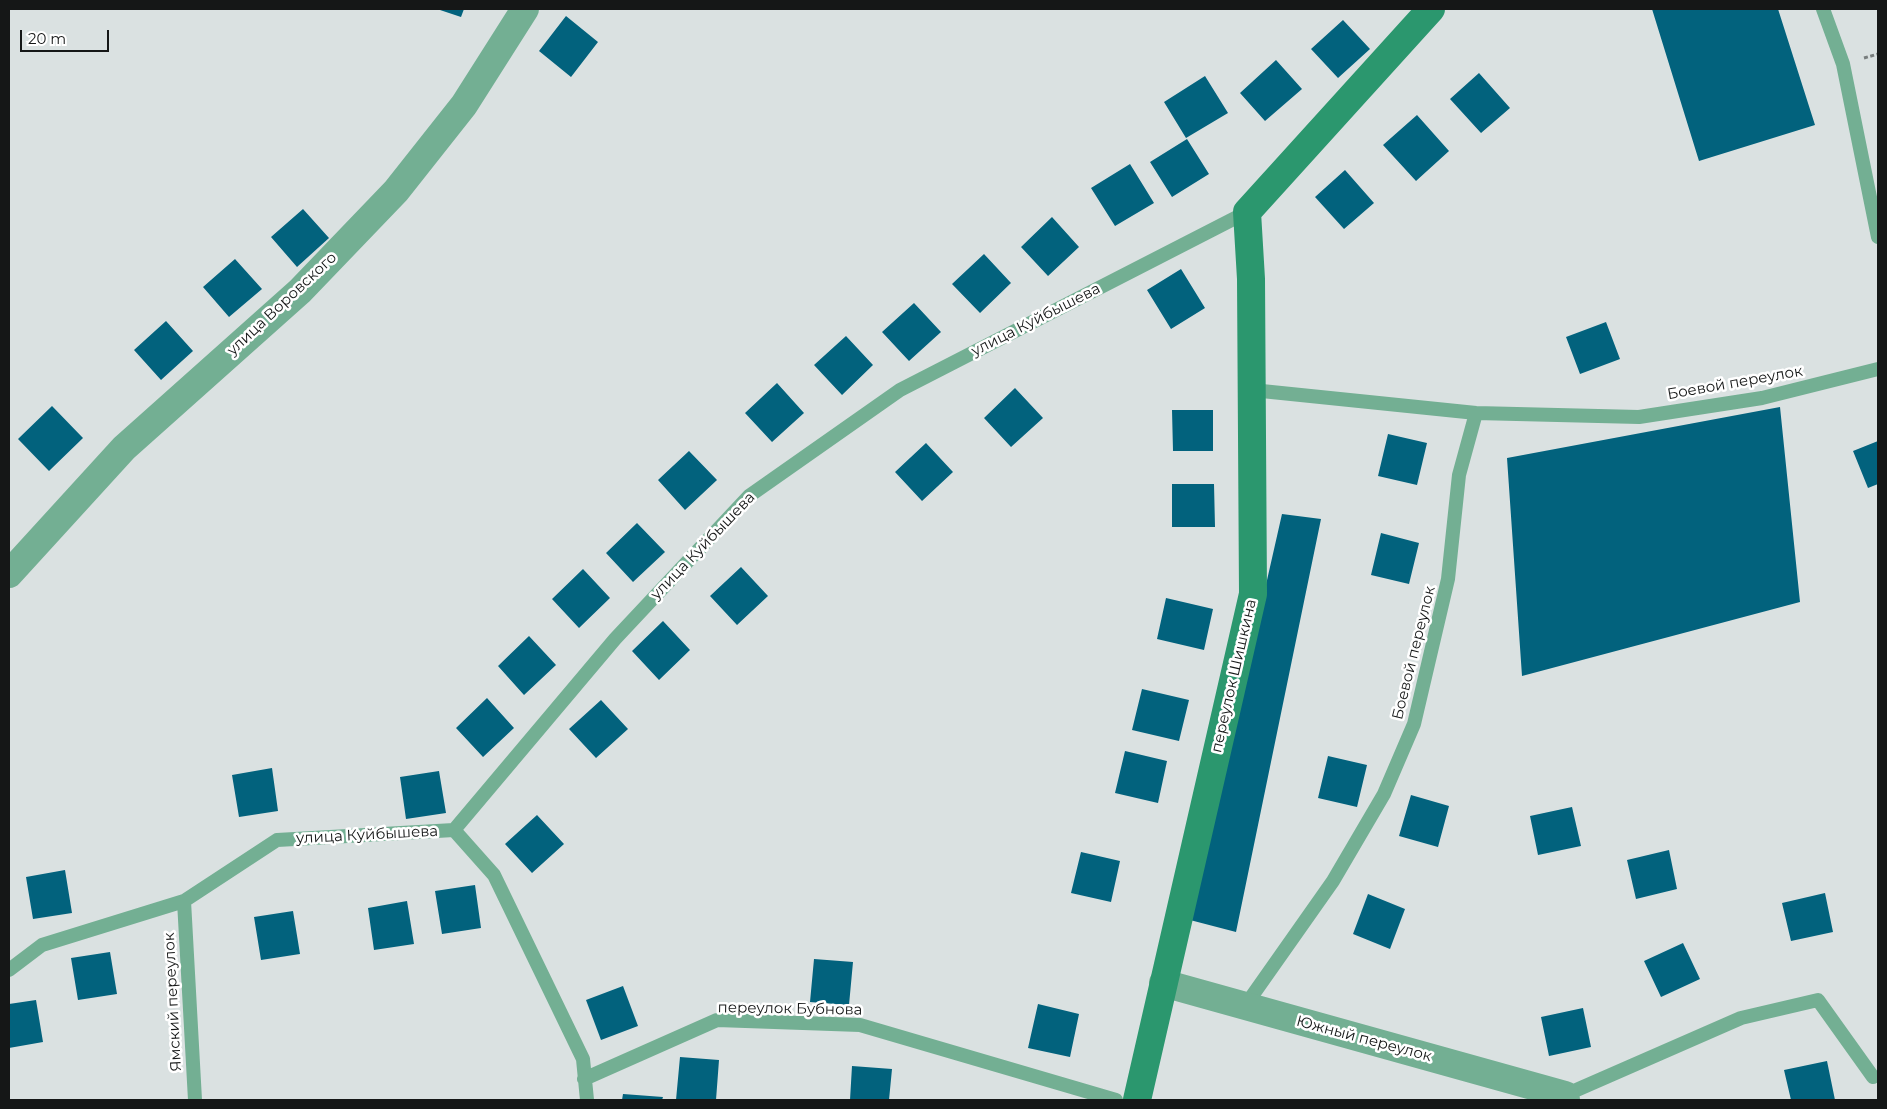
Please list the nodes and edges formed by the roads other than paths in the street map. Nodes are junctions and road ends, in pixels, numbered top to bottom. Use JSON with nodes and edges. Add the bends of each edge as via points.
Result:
{"nodes":[{"id":1,"x":525,"y":9,"type":"edge"},
{"id":2,"x":1431,"y":9,"type":"edge"},
{"id":3,"x":1823,"y":9,"type":"edge"},
{"id":4,"x":1247,"y":212,"type":"junction"},
{"id":5,"x":1878,"y":237,"type":"edge"},
{"id":6,"x":1878,"y":369,"type":"edge"},
{"id":7,"x":1252,"y":390,"type":"junction"},
{"id":8,"x":1476,"y":413,"type":"junction"},
{"id":9,"x":9,"y":574,"type":"edge"},
{"id":10,"x":454,"y":830,"type":"junction"},
{"id":11,"x":184,"y":901,"type":"junction"},
{"id":12,"x":9,"y":970,"type":"edge"},
{"id":13,"x":1164,"y":983,"type":"junction"},
{"id":14,"x":1245,"y":1006,"type":"junction"},
{"id":15,"x":1873,"y":1077,"type":"dead end"},
{"id":16,"x":584,"y":1079,"type":"junction"},
{"id":17,"x":1565,"y":1097,"type":"edge"},
{"id":18,"x":195,"y":1100,"type":"edge"},
{"id":19,"x":587,"y":1100,"type":"edge"},
{"id":20,"x":1116,"y":1100,"type":"edge"},
{"id":21,"x":1137,"y":1100,"type":"edge"}],
"edges":[{"from":1,"to":9,"type":"street","name":"улица Воровского","via":[[464,105],[396,191],[300,291],[124,448]]},
{"from":2,"to":4,"type":"street","name":"улица Куйбышева"},
{"from":3,"to":5,"type":"lane","via":[[1843,64]]},
{"from":4,"to":7,"type":"street","name":"переулок Шишкина"},
{"from":4,"to":10,"type":"lane","name":"улица Куйбышева","via":[[900,390],[749,496],[615,639]]},
{"from":6,"to":8,"type":"lane","name":"Боевой переулок","via":[[1762,398],[1639,417]]},
{"from":7,"to":8,"type":"lane","name":"Боевой переулок"},
{"from":7,"to":13,"type":"street","name":"переулок Шишкина","via":[[1253,594]]},
{"from":8,"to":14,"type":"lane","name":"Боевой переулок","via":[[1459,475],[1448,579],[1414,724],[1384,794],[1333,881]]},
{"from":10,"to":11,"type":"lane","name":"улица Куйбышева","via":[[278,840]]},
{"from":10,"to":16,"type":"lane","via":[[494,875],[583,1059]]},
{"from":11,"to":12,"type":"lane","name":"улица Куйбышева","via":[[42,945]]},
{"from":11,"to":18,"type":"lane","name":"Ямский переулок"},
{"from":13,"to":14,"type":"street","name":"Южный переулок"},
{"from":13,"to":21,"type":"street","name":"переулок Шишкина"},
{"from":14,"to":17,"type":"street","name":"Южный переулок"},
{"from":15,"to":17,"type":"lane","name":"Южный переулок","via":[[1818,1000],[1741,1018]]},
{"from":16,"to":19,"type":"lane"},
{"from":16,"to":20,"type":"lane","name":"переулок Бубнова","via":[[718,1020],[860,1025]]}]}
